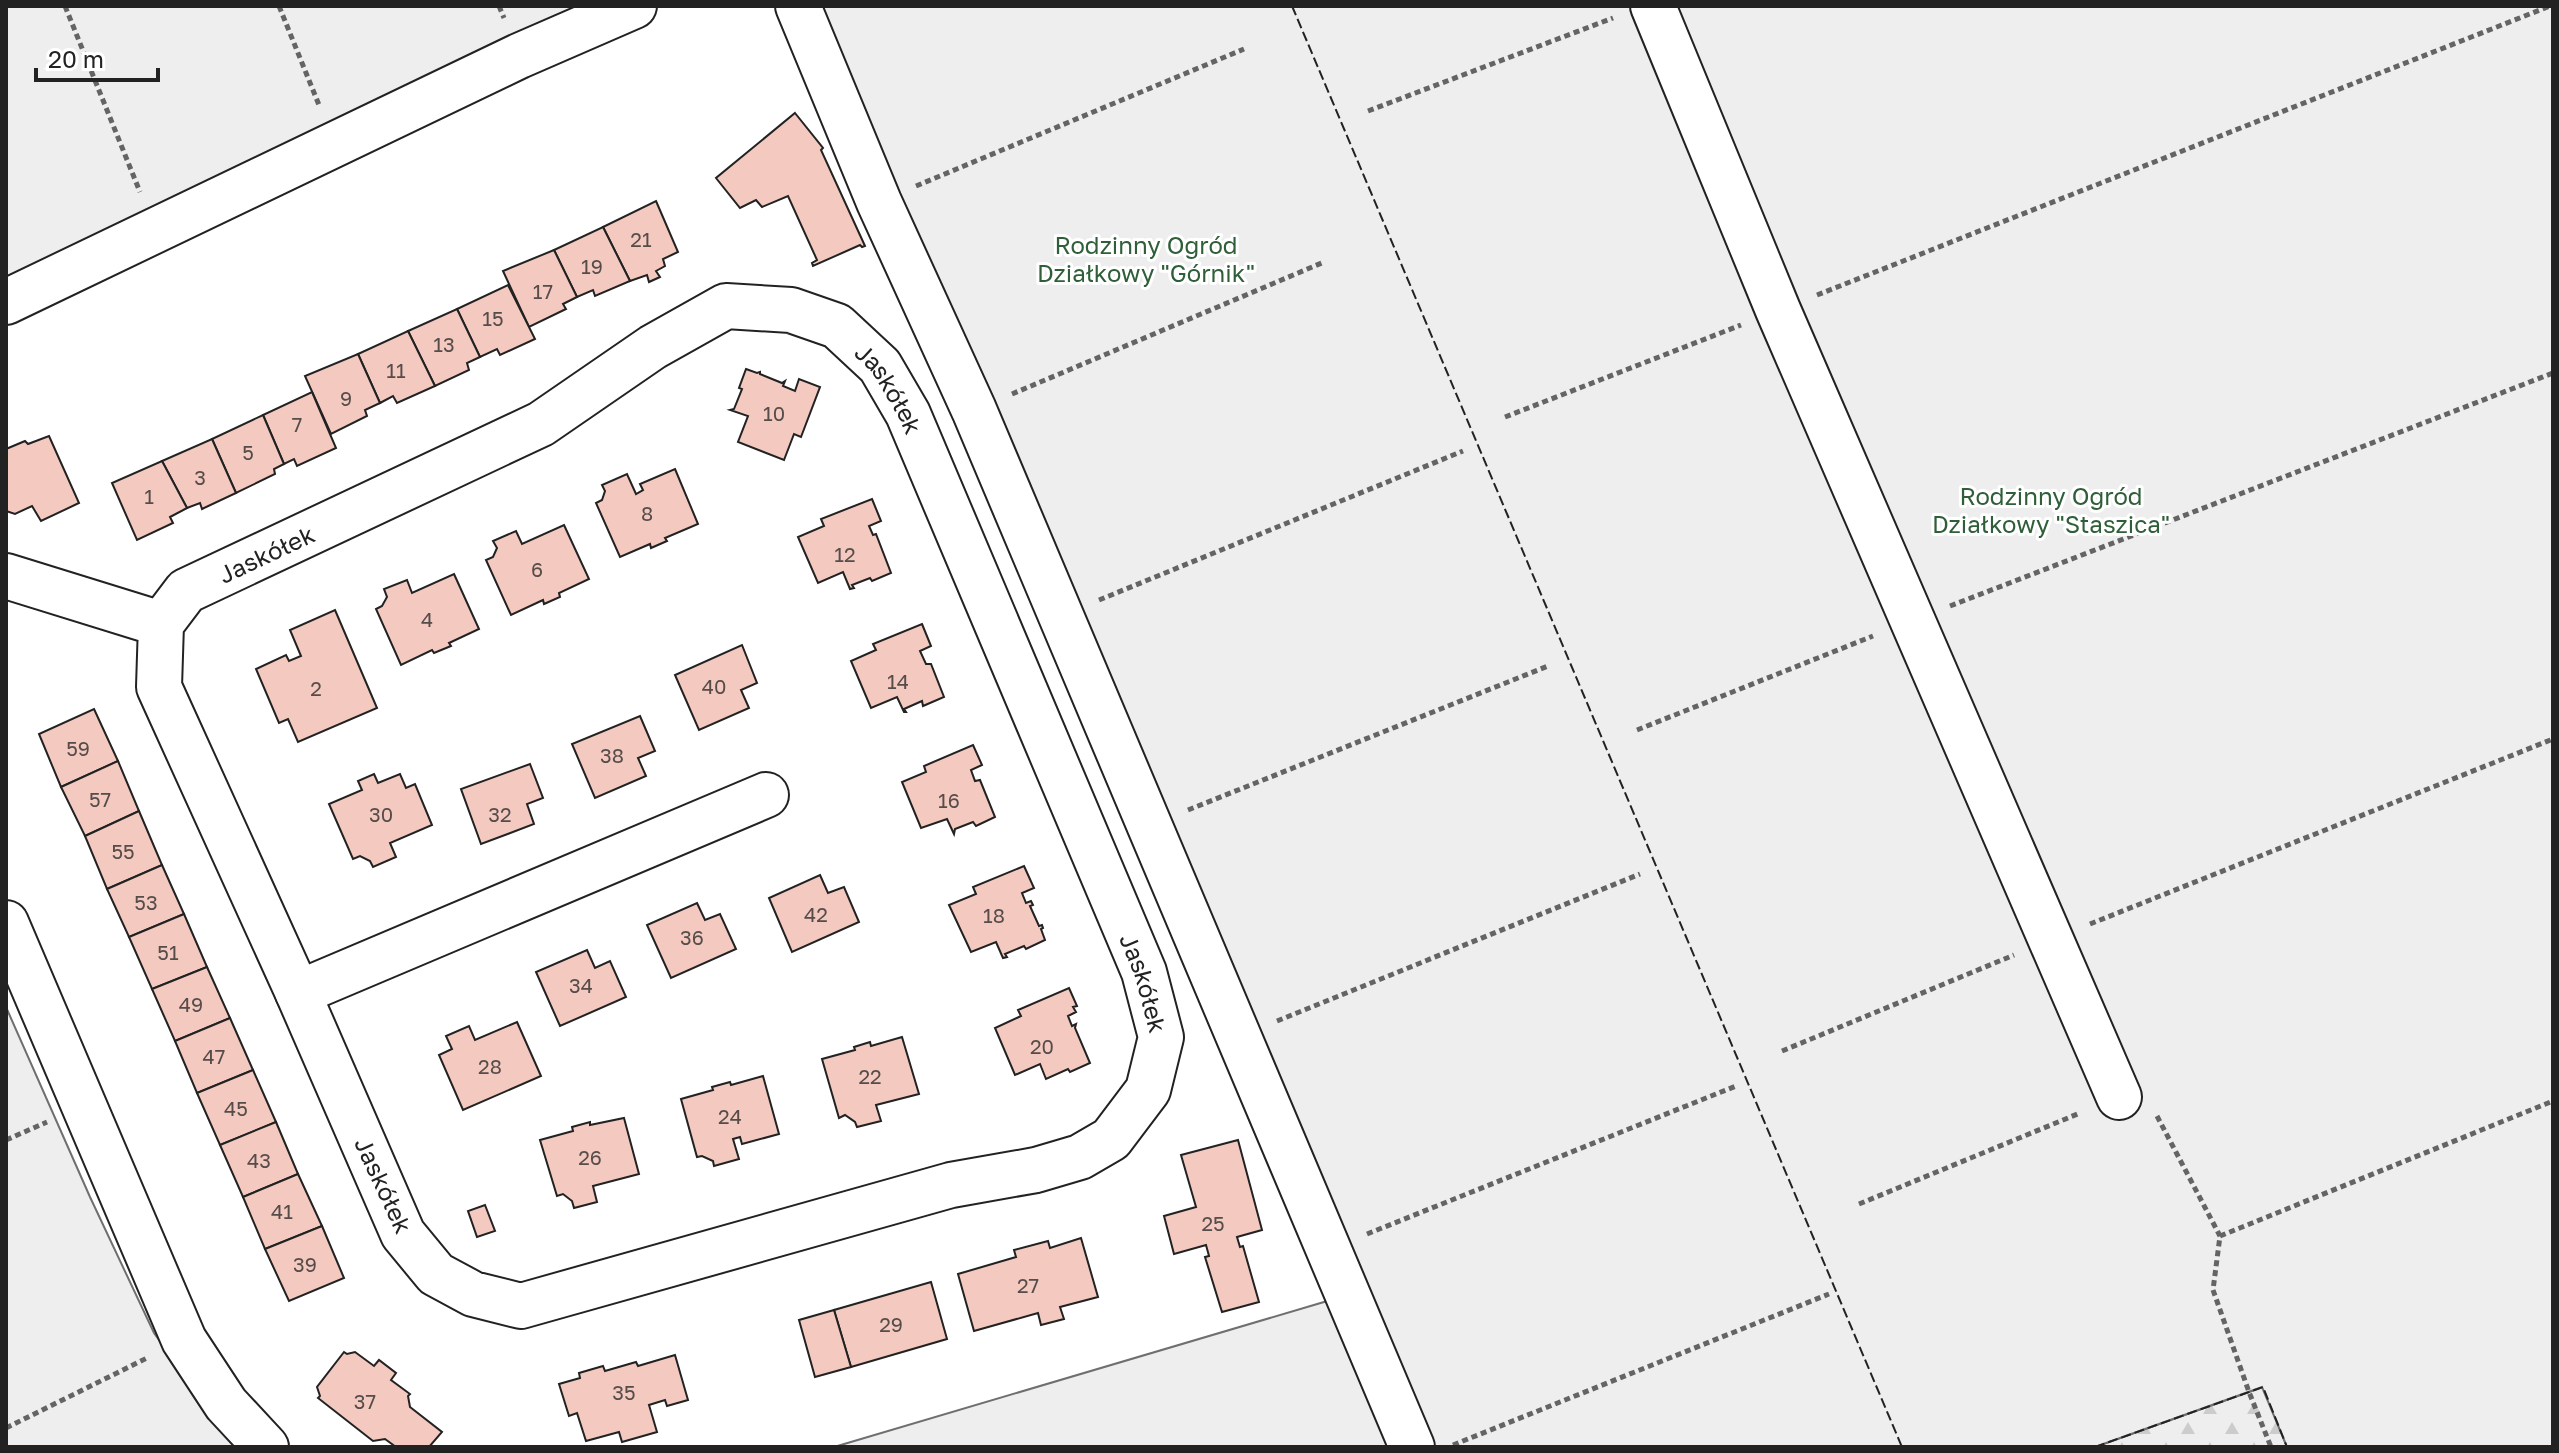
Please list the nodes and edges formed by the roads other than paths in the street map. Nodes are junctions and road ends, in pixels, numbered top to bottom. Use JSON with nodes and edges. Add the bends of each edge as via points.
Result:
{"nodes":[{"id":1,"x":634,"y":6,"type":"edge"},
{"id":2,"x":798,"y":6,"type":"edge"},
{"id":3,"x":1634,"y":12,"type":"edge"},
{"id":4,"x":6,"y":302,"type":"edge"},
{"id":5,"x":6,"y":576,"type":"edge"},
{"id":6,"x":161,"y":624,"type":"junction"},
{"id":7,"x":766,"y":795,"type":"dead end"},
{"id":8,"x":6,"y":923,"type":"edge"},
{"id":9,"x":298,"y":993,"type":"junction"},
{"id":10,"x":2119,"y":1097,"type":"road end"},
{"id":11,"x":266,"y":1447,"type":"edge"},
{"id":12,"x":1412,"y":1447,"type":"edge"}],
"edges":[{"from":1,"to":4,"type":"street"},
{"from":2,"to":12,"type":"street"},
{"from":3,"to":10,"type":"street","via":[[1778,310]]},
{"from":5,"to":6,"type":"street"},
{"from":6,"to":9,"type":"street","name":"Jaskółek","via":[[159,687]]},
{"from":6,"to":9,"type":"street","name":"Jaskółek","via":[[186,591],[541,424],[653,347],[726,306],[791,310],[837,326],[880,366],[908,414],[1144,972],[1161,1037],[1148,1090],[1111,1139],[1080,1157],[951,1185],[521,1306],[473,1294],[436,1274],[403,1234]]},
{"from":7,"to":9,"type":"street"},
{"from":8,"to":11,"type":"street","via":[[184,1340],[226,1404]]}]}
